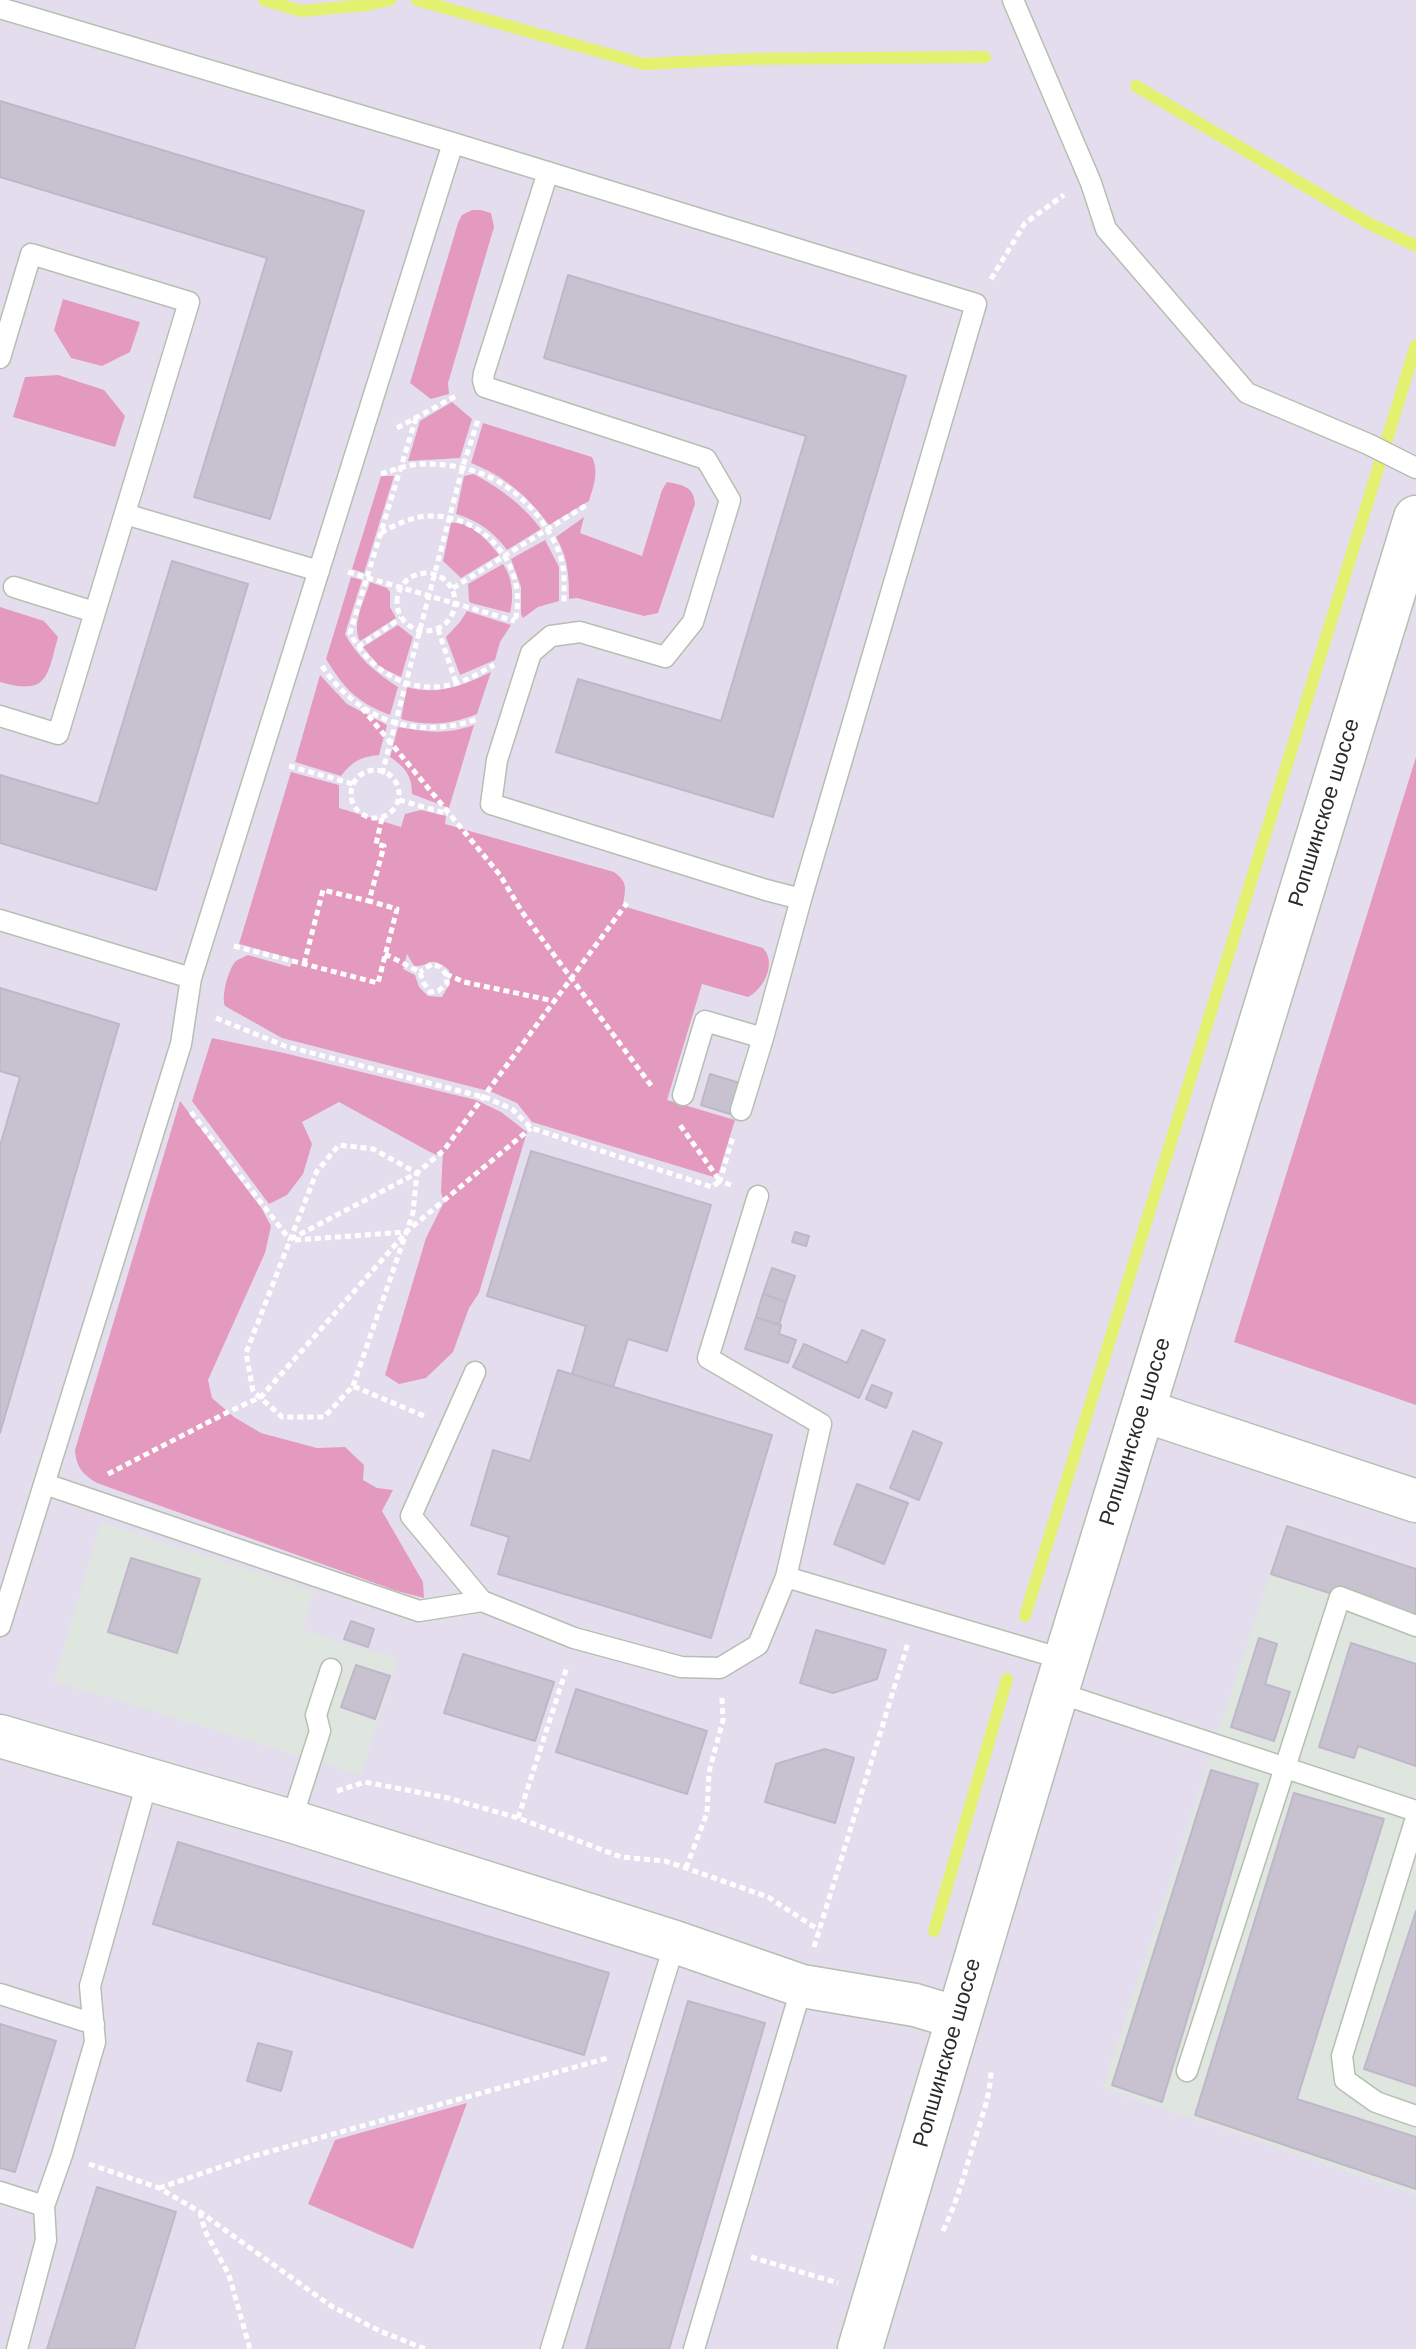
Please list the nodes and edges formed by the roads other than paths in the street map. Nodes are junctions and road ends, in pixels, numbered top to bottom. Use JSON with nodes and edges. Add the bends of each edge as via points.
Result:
{"nodes":[{"id":1,"x":1013,"y":0,"type":"edge"},
{"id":2,"x":0,"y":8,"type":"edge"},
{"id":3,"x":453,"y":143,"type":"junction"},
{"id":4,"x":548,"y":172,"type":"junction"},
{"id":5,"x":0,"y":358,"type":"edge"},
{"id":6,"x":1407,"y":463,"type":"edge"},
{"id":7,"x":125,"y":514,"type":"junction"},
{"id":8,"x":1416,"y":518,"type":"edge"},
{"id":9,"x":319,"y":571,"type":"junction"},
{"id":10,"x":14,"y":587,"type":"dead end"},
{"id":11,"x":94,"y":612,"type":"junction"},
{"id":12,"x":0,"y":716,"type":"edge"},
{"id":13,"x":801,"y":899,"type":"junction"},
{"id":14,"x":0,"y":920,"type":"edge"},
{"id":15,"x":191,"y":978,"type":"junction"},
{"id":16,"x":763,"y":1038,"type":"junction"},
{"id":17,"x":683,"y":1095,"type":"dead end"},
{"id":18,"x":741,"y":1110,"type":"dead end"},
{"id":19,"x":758,"y":1196,"type":"dead end"},
{"id":20,"x":475,"y":1372,"type":"dead end"},
{"id":21,"x":1142,"y":1410,"type":"junction"},
{"id":22,"x":45,"y":1484,"type":"junction"},
{"id":23,"x":1416,"y":1501,"type":"edge"},
{"id":24,"x":786,"y":1577,"type":"junction"},
{"id":25,"x":482,"y":1601,"type":"junction"},
{"id":26,"x":0,"y":1626,"type":"edge"},
{"id":27,"x":1416,"y":1626,"type":"edge"},
{"id":28,"x":331,"y":1669,"type":"dead end"},
{"id":29,"x":1061,"y":1676,"type":"junction"},
{"id":30,"x":0,"y":1736,"type":"edge"},
{"id":31,"x":1283,"y":1768,"type":"junction"},
{"id":32,"x":148,"y":1779,"type":"junction"},
{"id":33,"x":1416,"y":1811,"type":"edge"},
{"id":34,"x":1416,"y":1818,"type":"edge"},
{"id":35,"x":291,"y":1821,"type":"junction"},
{"id":36,"x":675,"y":1942,"type":"junction"},
{"id":37,"x":802,"y":1986,"type":"junction"},
{"id":38,"x":0,"y":1994,"type":"edge"},
{"id":39,"x":958,"y":2018,"type":"junction"},
{"id":40,"x":94,"y":2024,"type":"junction"},
{"id":41,"x":1187,"y":2071,"type":"dead end"},
{"id":42,"x":1416,"y":2116,"type":"edge"},
{"id":43,"x":0,"y":2192,"type":"edge"},
{"id":44,"x":44,"y":2206,"type":"junction"},
{"id":45,"x":17,"y":2349,"type":"edge"},
{"id":46,"x":551,"y":2349,"type":"edge"},
{"id":47,"x":694,"y":2349,"type":"edge"},
{"id":48,"x":860,"y":2349,"type":"edge"}],
"edges":[{"from":1,"to":6,"type":"lane","via":[[1106,229],[1247,393]]},
{"from":2,"to":3,"type":"lane"},
{"from":3,"to":4,"type":"lane"},
{"from":3,"to":9,"type":"lane"},
{"from":4,"to":13,"type":"lane","via":[[976,304]]},
{"from":4,"to":13,"type":"lane","via":[[484,373],[485,387],[706,459],[730,500],[693,622],[665,657],[580,632],[551,636],[531,653],[497,760],[491,804]]},
{"from":5,"to":7,"type":"lane","via":[[31,254],[189,302]]},
{"from":7,"to":9,"type":"lane"},
{"from":7,"to":11,"type":"lane"},
{"from":8,"to":21,"type":"main road","name":"Ропшинское шоссе"},
{"from":9,"to":15,"type":"lane"},
{"from":10,"to":11,"type":"lane"},
{"from":11,"to":12,"type":"lane","via":[[58,734]]},
{"from":13,"to":16,"type":"lane"},
{"from":14,"to":15,"type":"lane"},
{"from":15,"to":22,"type":"lane","via":[[181,1044]]},
{"from":16,"to":17,"type":"lane","via":[[705,1021]]},
{"from":16,"to":18,"type":"lane"},
{"from":19,"to":24,"type":"lane","via":[[708,1358],[821,1424]]},
{"from":20,"to":25,"type":"lane","via":[[411,1516]]},
{"from":21,"to":23,"type":"street"},
{"from":21,"to":29,"type":"main road","name":"Ропшинское шоссе"},
{"from":22,"to":25,"type":"lane","via":[[419,1611]]},
{"from":22,"to":26,"type":"lane"},
{"from":24,"to":25,"type":"lane","via":[[758,1645],[720,1668],[681,1667],[574,1638]]},
{"from":24,"to":29,"type":"lane"},
{"from":27,"to":31,"type":"lane","via":[[1340,1597]]},
{"from":28,"to":35,"type":"lane","via":[[316,1715],[320,1731]]},
{"from":29,"to":31,"type":"lane"},
{"from":29,"to":39,"type":"main road","name":"Ропшинское шоссе"},
{"from":30,"to":32,"type":"street"},
{"from":31,"to":33,"type":"lane"},
{"from":31,"to":41,"type":"lane"},
{"from":32,"to":35,"type":"street"},
{"from":32,"to":40,"type":"lane","via":[[90,1986]]},
{"from":34,"to":42,"type":"lane","via":[[1342,2056],[1345,2080],[1376,2102]]},
{"from":35,"to":36,"type":"street"},
{"from":36,"to":37,"type":"street"},
{"from":36,"to":46,"type":"lane"},
{"from":37,"to":39,"type":"street","via":[[915,2005]]},
{"from":37,"to":47,"type":"lane"},
{"from":38,"to":40,"type":"lane"},
{"from":39,"to":48,"type":"main road","name":"Ропшинское шоссе"},
{"from":40,"to":44,"type":"lane","via":[[95,2042]]},
{"from":43,"to":44,"type":"lane"},
{"from":44,"to":45,"type":"lane","via":[[46,2240]]}]}
